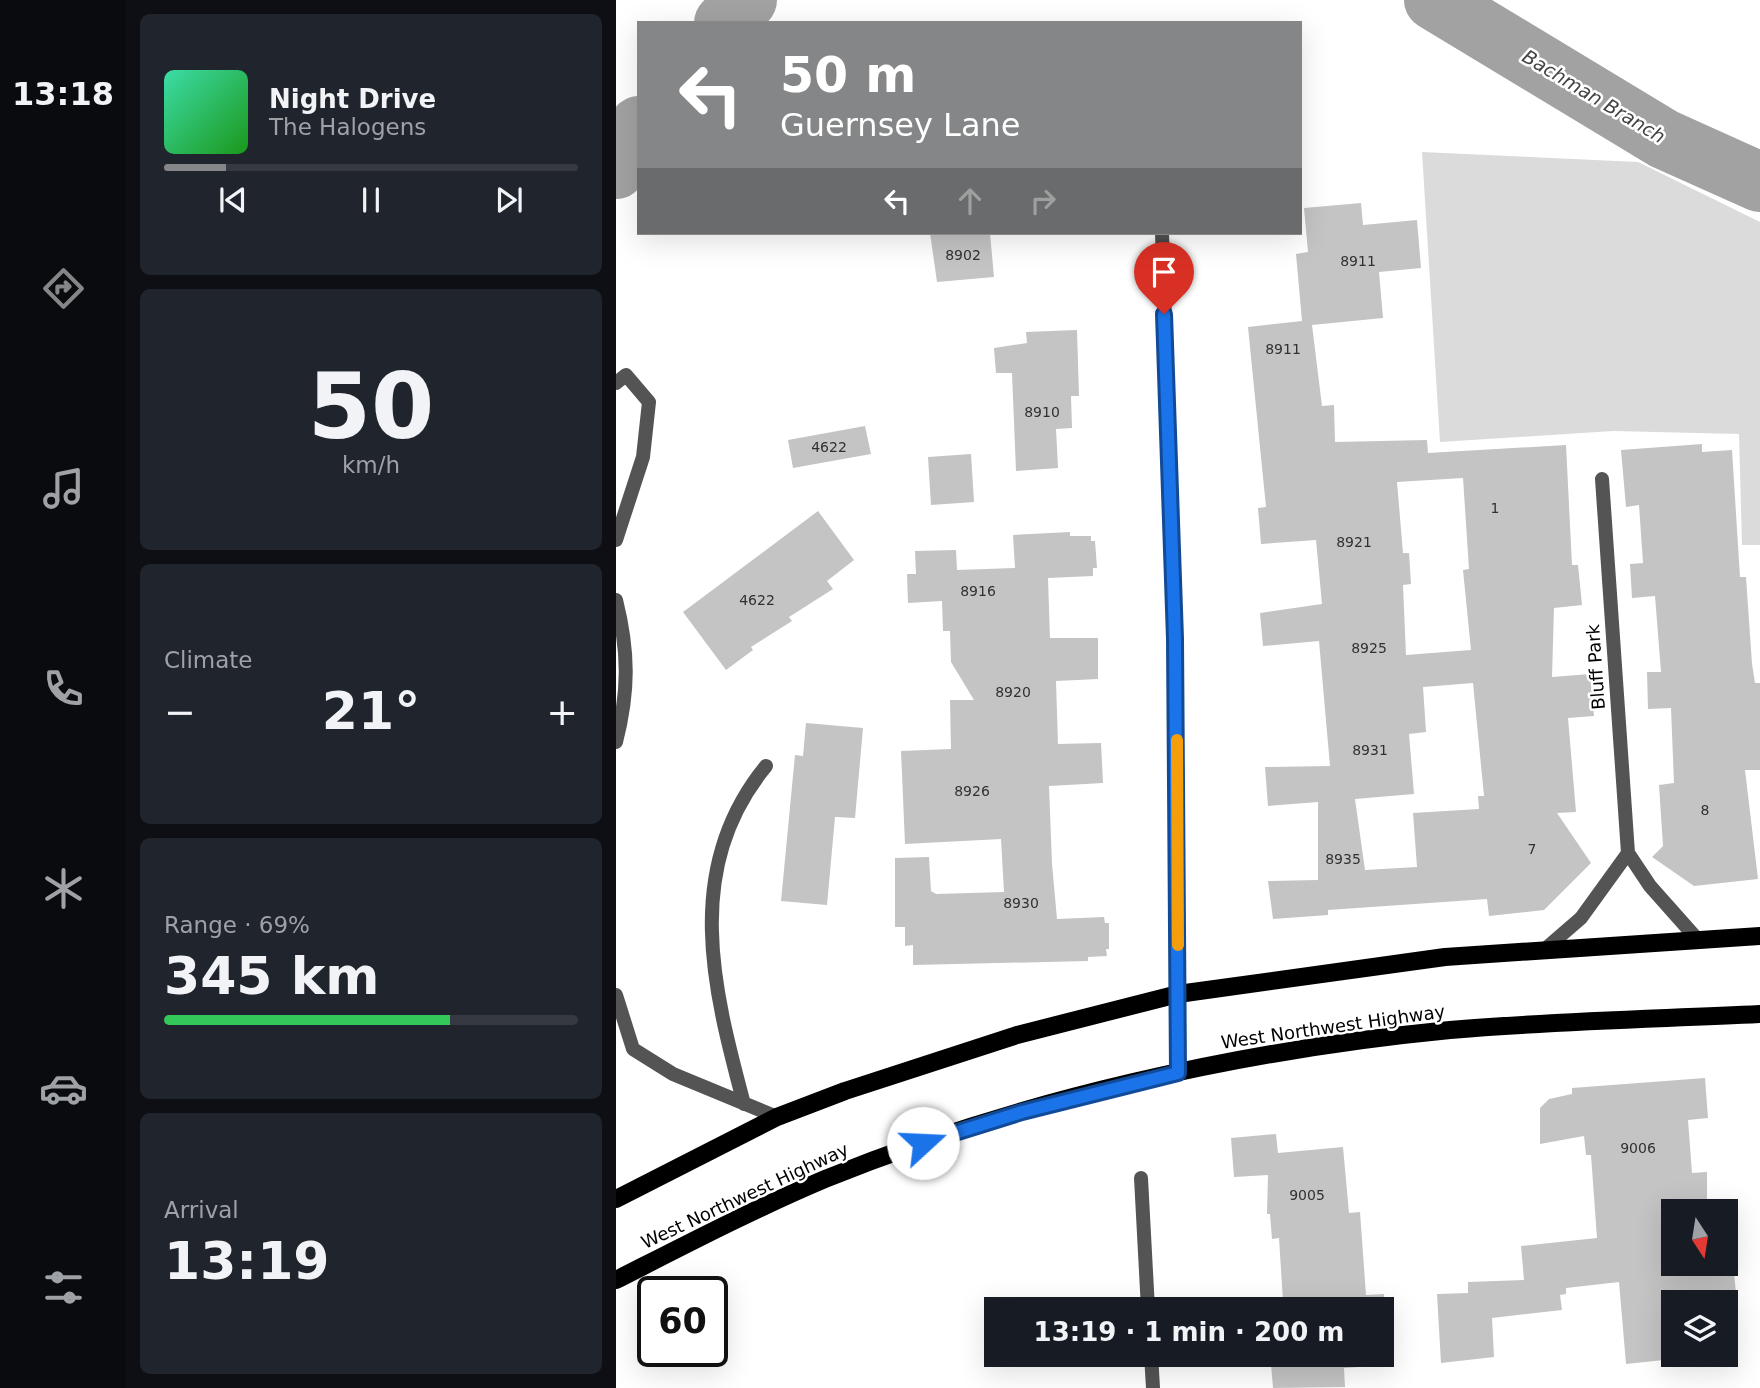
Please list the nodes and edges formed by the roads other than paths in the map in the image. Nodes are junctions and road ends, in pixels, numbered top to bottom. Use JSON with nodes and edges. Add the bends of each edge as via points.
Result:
{"nodes":[{"id":1,"x":1161,"y":235,"type":"edge"},
{"id":2,"x":616,"y":383,"type":"edge"},
{"id":3,"x":1602,"y":479,"type":"dead end"},
{"id":4,"x":616,"y":540,"type":"edge"},
{"id":5,"x":616,"y":600,"type":"edge"},
{"id":6,"x":616,"y":742,"type":"edge"},
{"id":7,"x":766,"y":766,"type":"dead end"},
{"id":8,"x":1628,"y":853,"type":"junction"},
{"id":9,"x":1760,"y":936,"type":"edge"},
{"id":10,"x":1699,"y":940,"type":"junction"},
{"id":11,"x":1544,"y":950,"type":"junction"},
{"id":12,"x":1178,"y":994,"type":"junction"},
{"id":13,"x":616,"y":995,"type":"edge"},
{"id":14,"x":1760,"y":1014,"type":"edge"},
{"id":15,"x":1178,"y":1073,"type":"junction"},
{"id":16,"x":744,"y":1104,"type":"junction"},
{"id":17,"x":777,"y":1117,"type":"junction"},
{"id":18,"x":1141,"y":1178,"type":"dead end"},
{"id":19,"x":616,"y":1199,"type":"edge"},
{"id":20,"x":616,"y":1280,"type":"edge"},
{"id":21,"x":1147,"y":1297,"type":"edge"},
{"id":22,"x":1152,"y":1367,"type":"edge"},
{"id":23,"x":1153,"y":1388,"type":"edge"}],
"edges":[{"from":1,"to":12,"type":"street","via":[[1175,628]]},
{"from":2,"to":4,"type":"street","via":[[626,375],[649,402],[643,457]]},
{"from":3,"to":8,"type":"street","name":"Bluff Park"},
{"from":5,"to":6,"type":"street","via":[[626,639],[626,701]]},
{"from":7,"to":16,"type":"street","via":[[728,830],[712,884],[710,933]]},
{"from":8,"to":10,"type":"street","name":"Bluff Park","via":[[1650,886]]},
{"from":8,"to":11,"type":"street","via":[[1581,918]]},
{"from":9,"to":10,"type":"main road"},
{"from":10,"to":11,"type":"main road"},
{"from":11,"to":12,"type":"main road","via":[[1445,957]]},
{"from":12,"to":15,"type":"street"},
{"from":12,"to":17,"type":"main road","via":[[1017,1035]]},
{"from":13,"to":16,"type":"street","via":[[633,1049],[673,1074]]},
{"from":14,"to":15,"type":"main road","name":"West Northwest Highway","via":[[1451,1030],[1280,1052]]},
{"from":15,"to":20,"type":"main road","name":"West Northwest Highway","via":[[947,1134],[825,1179]]},
{"from":16,"to":17,"type":"street"},
{"from":17,"to":19,"type":"main road"},
{"from":18,"to":21,"type":"street"},
{"from":22,"to":23,"type":"street"}]}
